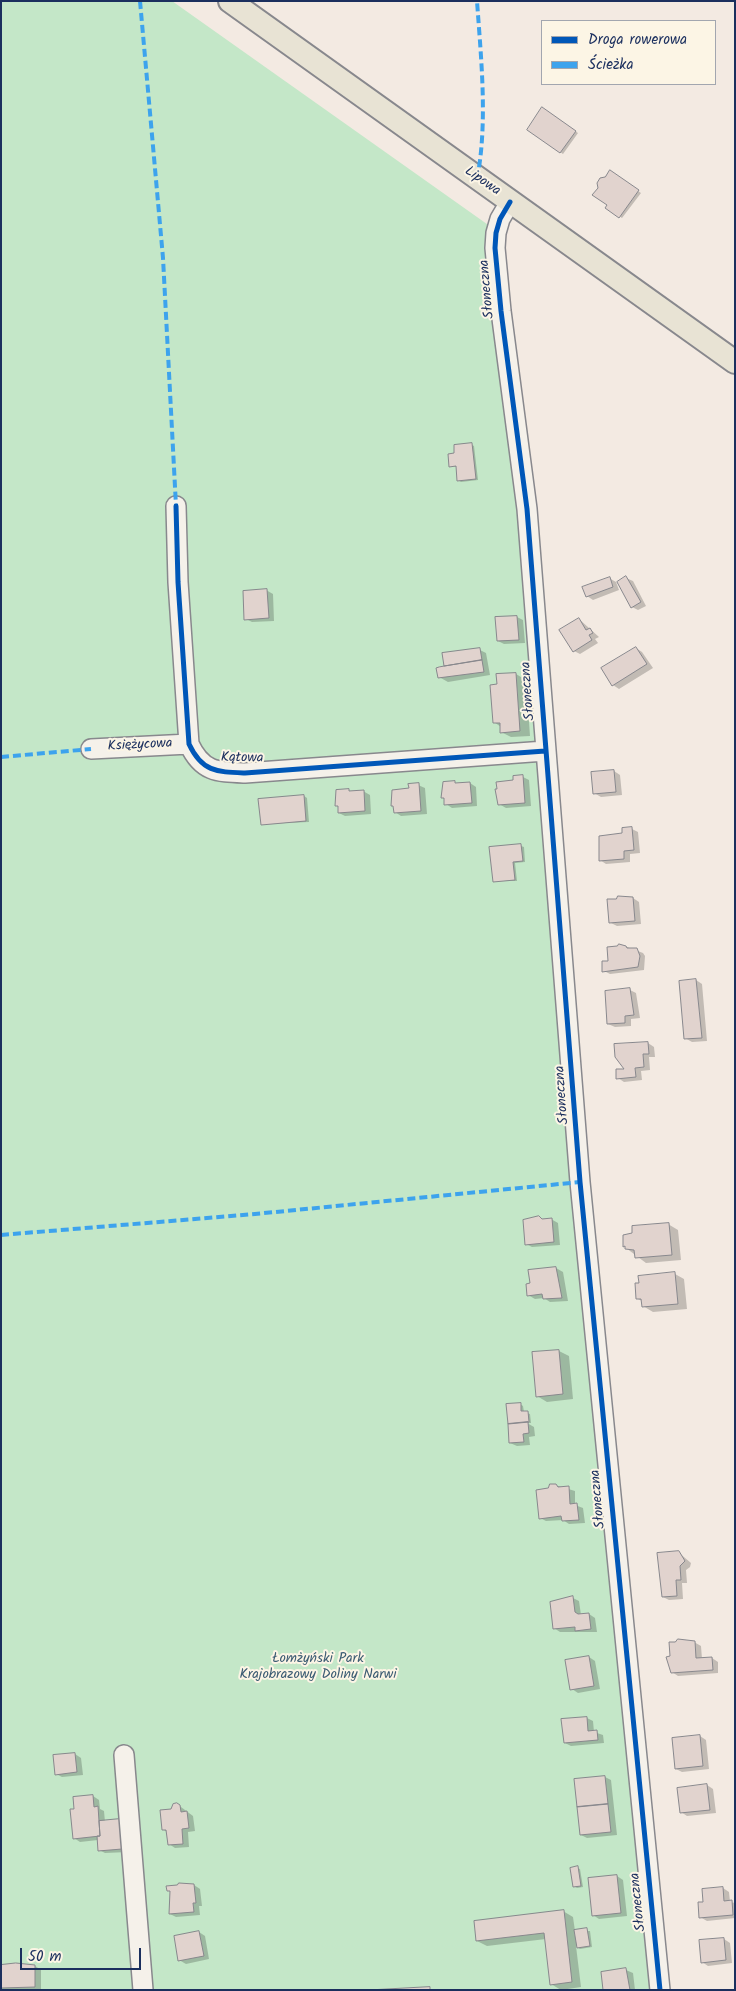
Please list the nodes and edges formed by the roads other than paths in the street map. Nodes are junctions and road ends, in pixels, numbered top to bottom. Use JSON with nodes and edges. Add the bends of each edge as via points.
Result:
{"nodes":[{"id":1,"x":230,"y":1,"type":"edge"},
{"id":2,"x":510,"y":202,"type":"junction"},
{"id":3,"x":735,"y":362,"type":"edge"},
{"id":4,"x":176,"y":506,"type":"dead end"},
{"id":5,"x":190,"y":744,"type":"junction"},
{"id":6,"x":91,"y":749,"type":"dead end"},
{"id":7,"x":545,"y":751,"type":"junction"},
{"id":8,"x":124,"y":1754,"type":"dead end"},
{"id":9,"x":143,"y":1990,"type":"edge"},
{"id":10,"x":660,"y":1990,"type":"edge"}],
"edges":[{"from":1,"to":2,"type":"main road","name":"Lipowa"},
{"from":2,"to":3,"type":"main road","name":"Lipowa"},
{"from":2,"to":7,"type":"street","name":"Słoneczna","via":[[500,219],[495,248],[527,509]]},
{"from":4,"to":5,"type":"street","name":"Kątowa"},
{"from":5,"to":6,"type":"street","name":"Księżycowa"},
{"from":5,"to":7,"type":"street","name":"Kątowa","via":[[196,758],[205,766],[218,772],[244,773]]},
{"from":7,"to":10,"type":"street","name":"Słoneczna","via":[[562,921],[580,1182]]},
{"from":8,"to":9,"type":"street"}]}
